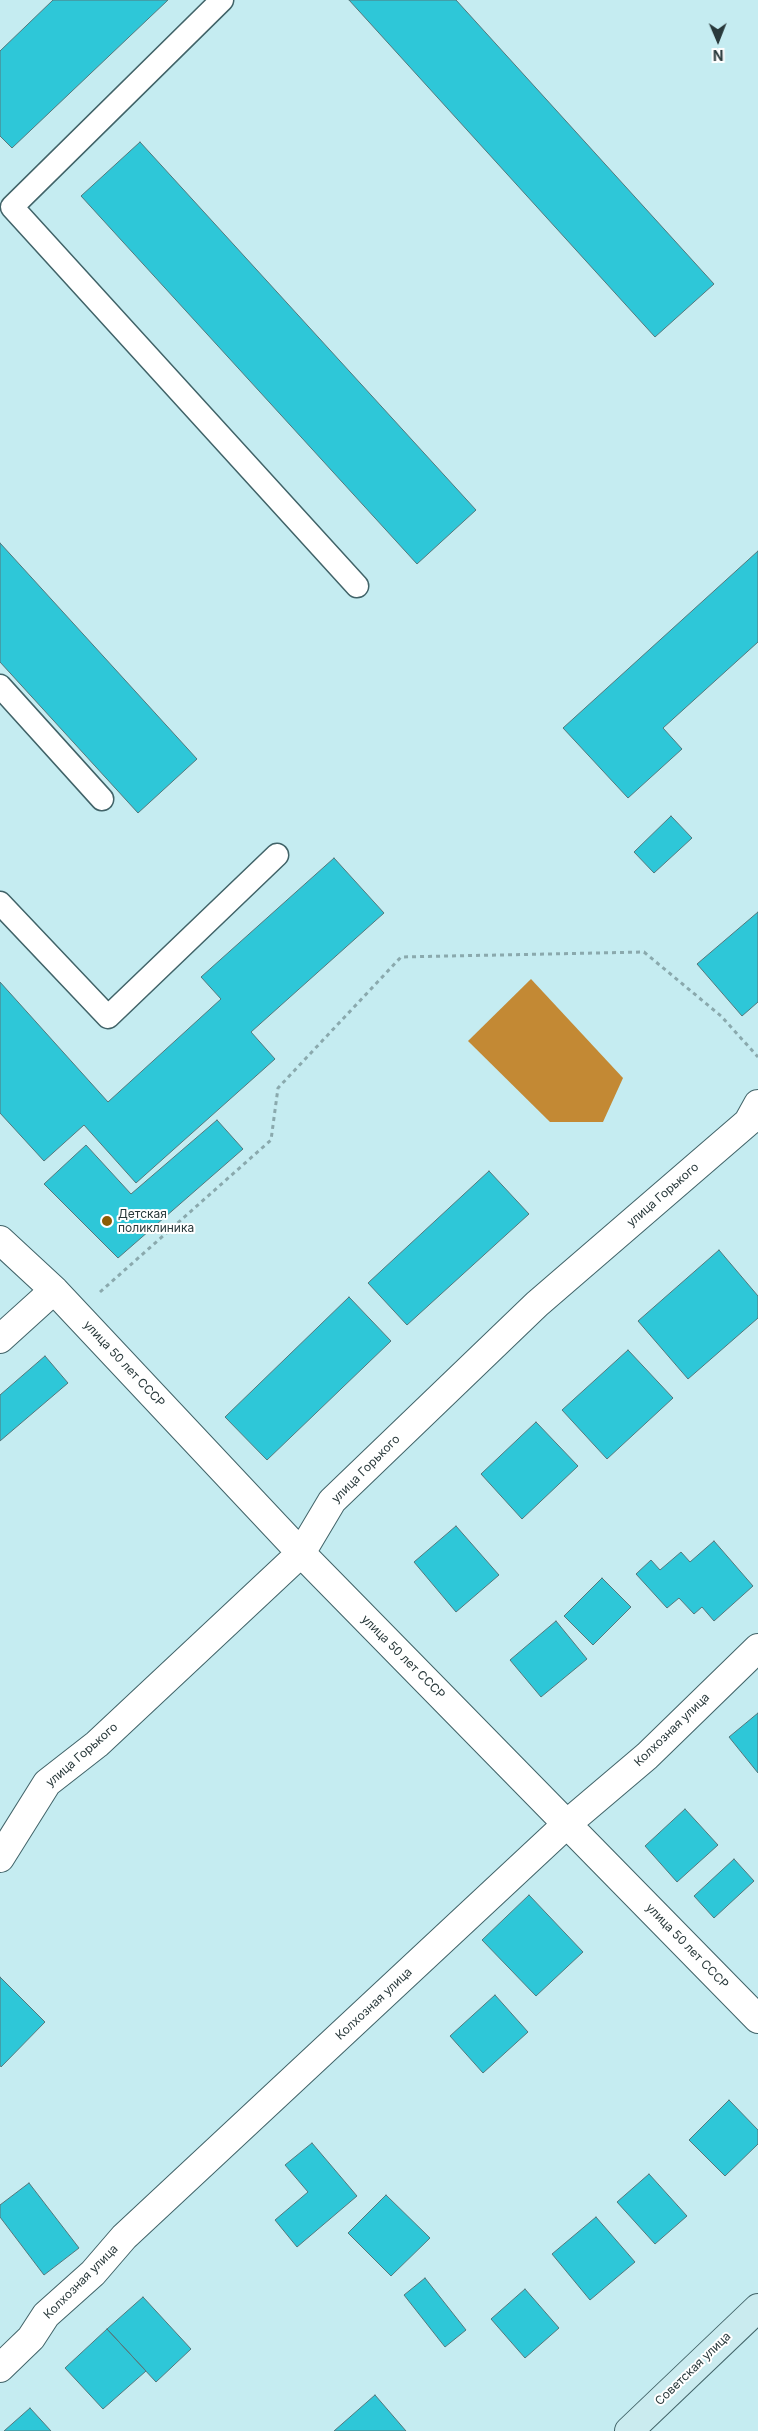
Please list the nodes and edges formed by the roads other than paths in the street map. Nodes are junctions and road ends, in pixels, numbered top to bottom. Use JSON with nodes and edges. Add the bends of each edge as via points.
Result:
{"nodes":[{"id":1,"x":222,"y":0,"type":"edge"},
{"id":2,"x":6,"y":201,"type":"edge"},
{"id":3,"x":357,"y":586,"type":"dead end"},
{"id":4,"x":0,"y":686,"type":"edge"},
{"id":5,"x":102,"y":799,"type":"dead end"},
{"id":6,"x":277,"y":856,"type":"dead end"},
{"id":7,"x":0,"y":903,"type":"edge"},
{"id":8,"x":758,"y":1104,"type":"edge"},
{"id":9,"x":0,"y":1240,"type":"edge"},
{"id":10,"x":54,"y":1290,"type":"junction"},
{"id":11,"x":0,"y":1339,"type":"edge"},
{"id":12,"x":301,"y":1554,"type":"junction"},
{"id":13,"x":758,"y":1648,"type":"edge"},
{"id":14,"x":568,"y":1823,"type":"junction"},
{"id":15,"x":0,"y":1858,"type":"edge"},
{"id":16,"x":758,"y":2019,"type":"edge"},
{"id":17,"x":758,"y":2308,"type":"edge"},
{"id":18,"x":0,"y":2368,"type":"edge"},
{"id":19,"x":629,"y":2431,"type":"edge"}],
"edges":[{"from":1,"to":2,"type":"lane"},
{"from":2,"to":3,"type":"lane"},
{"from":4,"to":5,"type":"lane"},
{"from":6,"to":7,"type":"lane","via":[[108,1017]]},
{"from":8,"to":12,"type":"street","name":"улица Горького","via":[[748,1122],[537,1304],[332,1501]]},
{"from":9,"to":10,"type":"street","name":"улица 50 лет СССР"},
{"from":10,"to":11,"type":"street"},
{"from":10,"to":12,"type":"street","name":"улица 50 лет СССР"},
{"from":12,"to":14,"type":"street","name":"улица 50 лет СССР"},
{"from":12,"to":15,"type":"street","name":"улица Горького","via":[[97,1744],[47,1783]]},
{"from":13,"to":14,"type":"street","name":"Колхозная улица","via":[[647,1756]]},
{"from":14,"to":16,"type":"street","name":"улица 50 лет СССР"},
{"from":14,"to":18,"type":"street","name":"Колхозная улица","via":[[124,2237],[93,2273],[46,2315],[31,2338]]},
{"from":17,"to":19,"type":"main road","name":"Советская улица"}]}
